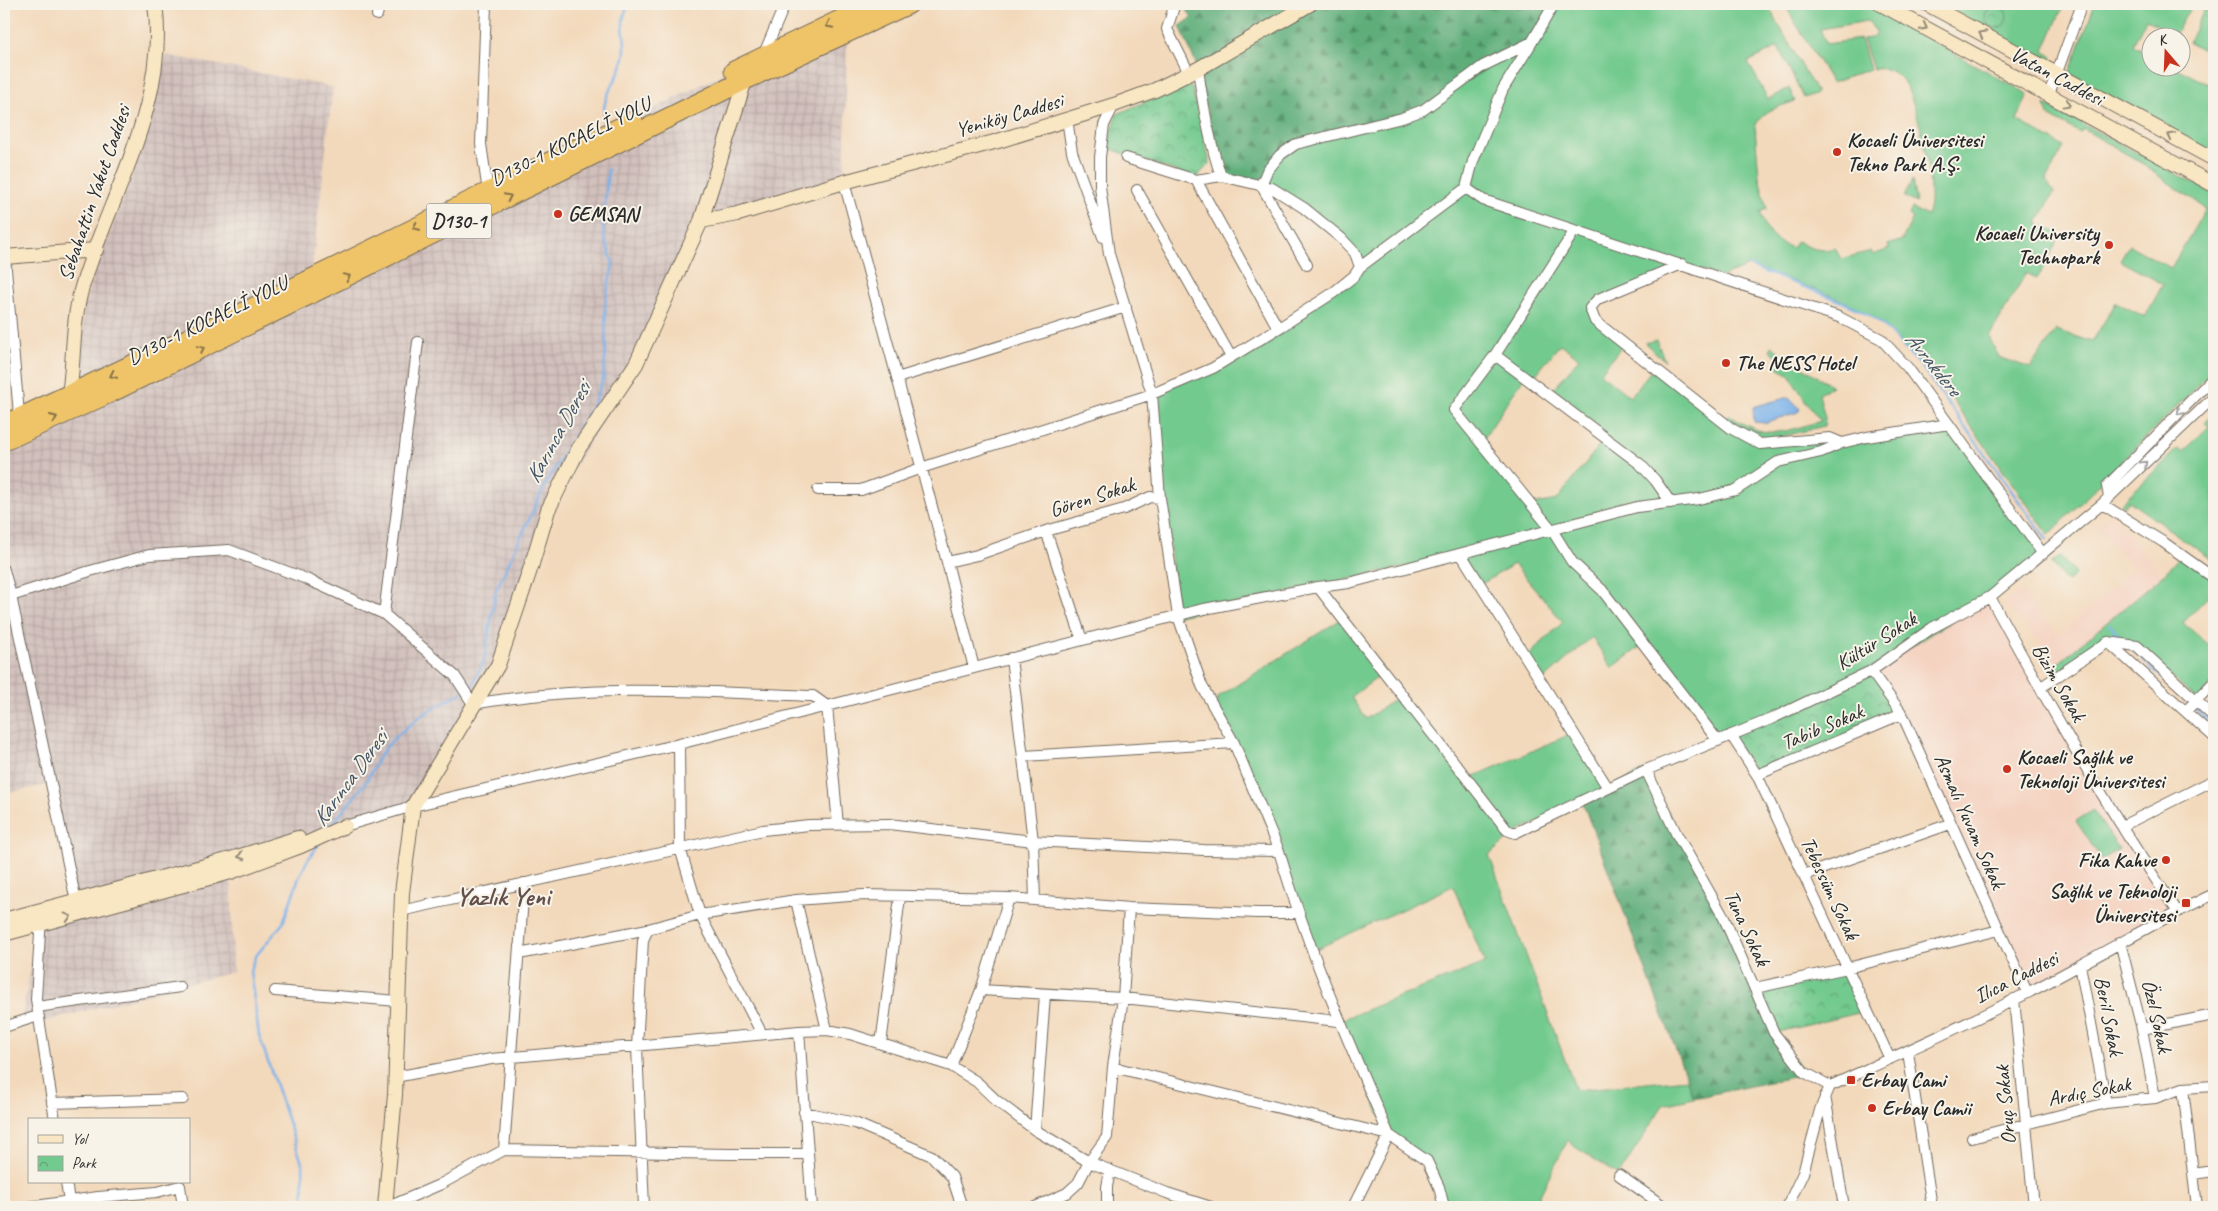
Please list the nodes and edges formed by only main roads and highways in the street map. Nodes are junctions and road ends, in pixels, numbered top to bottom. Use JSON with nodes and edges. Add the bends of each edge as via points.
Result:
{"nodes":[{"id":1,"x":873,"y":4,"type":"edge"},
{"id":2,"x":909,"y":4,"type":"edge"},
{"id":3,"x":8,"y":429,"type":"edge"}],
"edges":[{"from":1,"to":3,"type":"highway","number":"D130-1","one_way":true,"via":[[70,393]]},
{"from":3,"to":2,"type":"highway","name":"D130-1 KOCAELİ YOLU","number":"D130-1","one_way":true,"via":[[212,344],[745,80]]}]}
